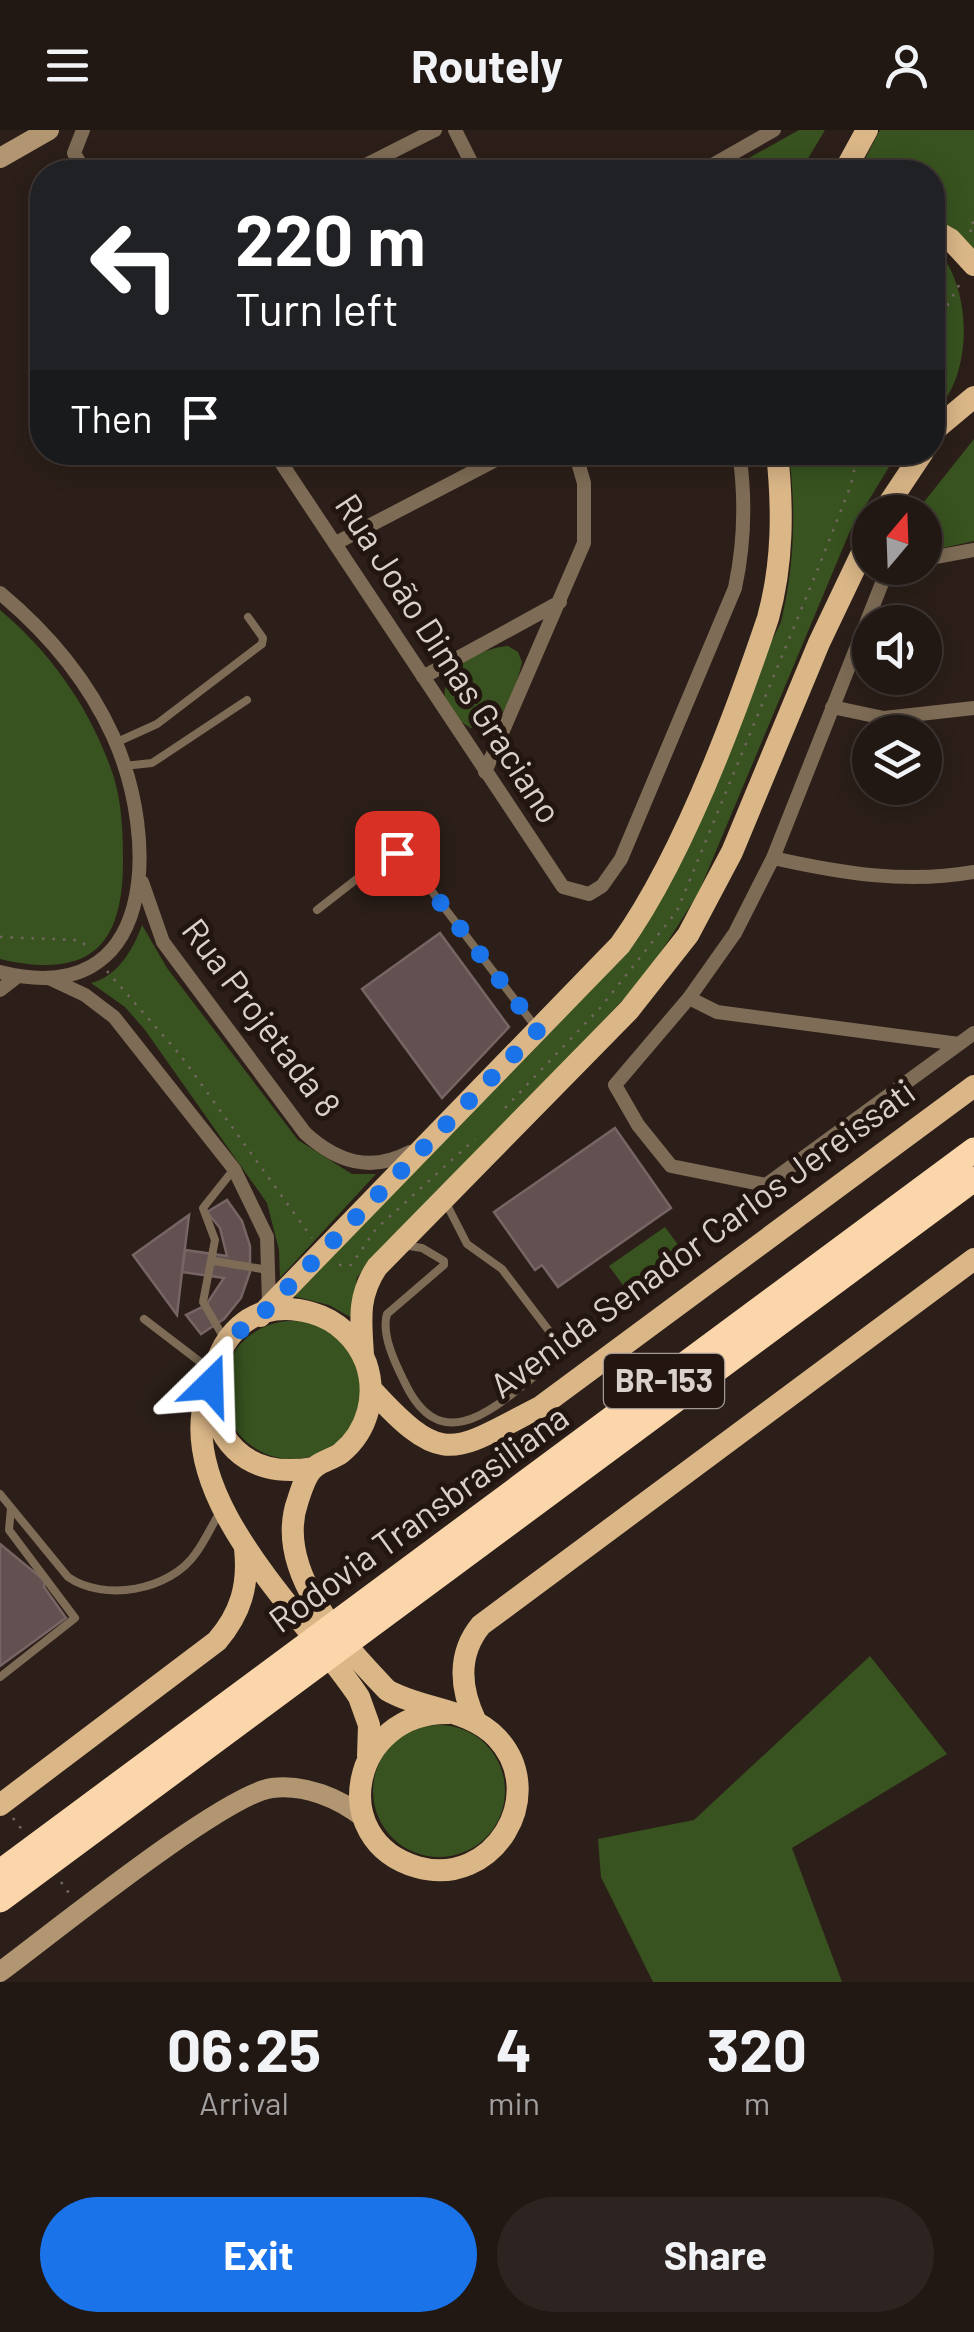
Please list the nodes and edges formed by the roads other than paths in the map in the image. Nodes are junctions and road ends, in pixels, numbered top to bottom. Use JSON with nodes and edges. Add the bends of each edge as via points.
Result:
{"nodes":[{"id":1,"x":49,"y":130,"type":"edge"},
{"id":2,"x":435,"y":130,"type":"edge"},
{"id":3,"x":454,"y":130,"type":"edge"},
{"id":4,"x":774,"y":130,"type":"edge"},
{"id":5,"x":867,"y":130,"type":"edge"},
{"id":6,"x":80,"y":134,"type":"edge"},
{"id":7,"x":0,"y":158,"type":"edge"},
{"id":8,"x":78,"y":160,"type":"edge"},
{"id":9,"x":376,"y":160,"type":"edge"},
{"id":10,"x":470,"y":160,"type":"edge"},
{"id":11,"x":721,"y":160,"type":"edge"},
{"id":12,"x":851,"y":160,"type":"edge"},
{"id":13,"x":945,"y":236,"type":"edge"},
{"id":14,"x":974,"y":265,"type":"edge"},
{"id":15,"x":974,"y":397,"type":"edge"},
{"id":16,"x":945,"y":424,"type":"edge"},
{"id":17,"x":283,"y":465,"type":"edge"},
{"id":18,"x":487,"y":465,"type":"edge"},
{"id":19,"x":579,"y":465,"type":"edge"},
{"id":20,"x":741,"y":465,"type":"edge"},
{"id":21,"x":778,"y":465,"type":"edge"},
{"id":22,"x":914,"y":465,"type":"edge"},
{"id":23,"x":894,"y":495,"type":"edge"},
{"id":24,"x":336,"y":544,"type":"junction"},
{"id":25,"x":974,"y":550,"type":"edge"},
{"id":26,"x":942,"y":556,"type":"edge"},
{"id":27,"x":852,"y":573,"type":"edge"},
{"id":28,"x":881,"y":585,"type":"edge"},
{"id":29,"x":0,"y":593,"type":"edge"},
{"id":30,"x":560,"y":602,"type":"junction"},
{"id":31,"x":248,"y":617,"type":"dead end"},
{"id":32,"x":423,"y":677,"type":"junction"},
{"id":33,"x":246,"y":700,"type":"dead end"},
{"id":34,"x":832,"y":707,"type":"junction"},
{"id":35,"x":974,"y":708,"type":"edge"},
{"id":36,"x":115,"y":742,"type":"junction"},
{"id":37,"x":124,"y":766,"type":"junction"},
{"id":38,"x":486,"y":772,"type":"junction"},
{"id":39,"x":773,"y":858,"type":"junction"},
{"id":40,"x":974,"y":872,"type":"edge"},
{"id":41,"x":142,"y":881,"type":"junction"},
{"id":42,"x":317,"y":910,"type":"dead end"},
{"id":43,"x":0,"y":972,"type":"edge"},
{"id":44,"x":18,"y":976,"type":"junction"},
{"id":45,"x":50,"y":979,"type":"junction"},
{"id":46,"x":0,"y":990,"type":"edge"},
{"id":47,"x":689,"y":998,"type":"junction"},
{"id":48,"x":538,"y":1030,"type":"junction"},
{"id":49,"x":974,"y":1033,"type":"edge"},
{"id":50,"x":959,"y":1044,"type":"junction"},
{"id":51,"x":974,"y":1086,"type":"edge"},
{"id":52,"x":420,"y":1147,"type":"junction"},
{"id":53,"x":974,"y":1150,"type":"edge"},
{"id":54,"x":234,"y":1169,"type":"junction"},
{"id":55,"x":974,"y":1179,"type":"edge"},
{"id":56,"x":444,"y":1198,"type":"junction"},
{"id":57,"x":398,"y":1244,"type":"junction"},
{"id":58,"x":974,"y":1258,"type":"edge"},
{"id":59,"x":214,"y":1262,"type":"junction"},
{"id":60,"x":268,"y":1270,"type":"junction"},
{"id":61,"x":264,"y":1309,"type":"junction"},
{"id":62,"x":144,"y":1319,"type":"dead end"},
{"id":63,"x":227,"y":1340,"type":"junction"},
{"id":64,"x":363,"y":1354,"type":"junction"},
{"id":65,"x":211,"y":1378,"type":"junction"},
{"id":66,"x":371,"y":1390,"type":"junction"},
{"id":67,"x":313,"y":1468,"type":"junction"},
{"id":68,"x":0,"y":1494,"type":"edge"},
{"id":69,"x":11,"y":1508,"type":"junction"},
{"id":70,"x":222,"y":1508,"type":"junction"},
{"id":71,"x":34,"y":1536,"type":"junction"},
{"id":72,"x":22,"y":1546,"type":"junction"},
{"id":73,"x":245,"y":1548,"type":"junction"},
{"id":74,"x":55,"y":1560,"type":"junction"},
{"id":75,"x":42,"y":1571,"type":"junction"},
{"id":76,"x":299,"y":1595,"type":"junction"},
{"id":77,"x":0,"y":1677,"type":"edge"},
{"id":78,"x":359,"y":1677,"type":"junction"},
{"id":79,"x":448,"y":1713,"type":"junction"},
{"id":80,"x":476,"y":1722,"type":"junction"},
{"id":81,"x":368,"y":1756,"type":"junction"},
{"id":82,"x":0,"y":1806,"type":"edge"},
{"id":83,"x":364,"y":1818,"type":"junction"},
{"id":84,"x":0,"y":1872,"type":"edge"},
{"id":85,"x":0,"y":1900,"type":"edge"},
{"id":86,"x":0,"y":1972,"type":"edge"}],
"edges":[{"from":1,"to":7,"type":"street"},
{"from":2,"to":9,"type":"street"},
{"from":3,"to":10,"type":"street"},
{"from":4,"to":11,"type":"street"},
{"from":5,"to":12,"type":"main road"},
{"from":6,"to":8,"type":"street"},
{"from":13,"to":14,"type":"main road"},
{"from":15,"to":16,"type":"main road"},
{"from":17,"to":24,"type":"street","name":"Rua João Dimas Graciano"},
{"from":18,"to":24,"type":"street"},
{"from":19,"to":30,"type":"street","via":[[584,543]]},
{"from":20,"to":38,"type":"street","name":"Rua João Dimas Graciano","via":[[743,549],[736,588],[621,859],[602,886],[589,894],[563,886]]},
{"from":21,"to":48,"type":"main road","via":[[778,580],[727,726],[640,918]]},
{"from":22,"to":23,"type":"main road"},
{"from":24,"to":32,"type":"street","name":"Rua João Dimas Graciano"},
{"from":25,"to":26,"type":"street"},
{"from":27,"to":56,"type":"main road","via":[[732,852],[688,935],[629,1010]]},
{"from":28,"to":34,"type":"street"},
{"from":29,"to":36,"type":"street","via":[[76,670]]},
{"from":30,"to":32,"type":"street"},
{"from":30,"to":38,"type":"street"},
{"from":31,"to":36,"type":"lane","via":[[262,644],[157,724]]},
{"from":32,"to":38,"type":"street","name":"Rua João Dimas Graciano"},
{"from":33,"to":37,"type":"lane","via":[[152,763]]},
{"from":34,"to":35,"type":"street","via":[[884,718]]},
{"from":34,"to":39,"type":"street"},
{"from":36,"to":37,"type":"street"},
{"from":37,"to":41,"type":"street"},
{"from":39,"to":40,"type":"street","via":[[902,878]]},
{"from":39,"to":47,"type":"street","via":[[735,933]]},
{"from":41,"to":45,"type":"street","via":[[112,950],[83,972]]},
{"from":41,"to":52,"type":"street","name":"Rua Projetada 8","via":[[163,942],[305,1133],[354,1163],[385,1162]]},
{"from":42,"to":48,"type":"lane","via":[[390,853],[404,855]]},
{"from":43,"to":44,"type":"street"},
{"from":44,"to":45,"type":"street"},
{"from":44,"to":46,"type":"street"},
{"from":45,"to":54,"type":"street","via":[[114,1017]]},
{"from":47,"to":50,"type":"street","via":[[717,1012]]},
{"from":47,"to":50,"type":"street","via":[[615,1085],[671,1166],[766,1185]]},
{"from":48,"to":52,"type":"main road"},
{"from":49,"to":50,"type":"street"},
{"from":51,"to":66,"type":"main road","name":"Avenida Senador Carlos Jereissati","via":[[540,1407],[480,1439],[435,1445],[416,1436]]},
{"from":52,"to":61,"type":"main road"},
{"from":53,"to":84,"type":"highway","name":"Rodovia Transbrasiliana","number":"BR-153"},
{"from":54,"to":59,"type":"lane","via":[[203,1208],[215,1240]]},
{"from":54,"to":60,"type":"street","via":[[263,1220]]},
{"from":55,"to":85,"type":"highway","name":"Rodovia Transbrasiliana","number":"BR-153"},
{"from":56,"to":57,"type":"main road"},
{"from":56,"to":57,"type":"lane","via":[[467,1244],[502,1269],[558,1340],[559,1357],[470,1420],[442,1425],[423,1414],[384,1321],[392,1307],[442,1271],[444,1261]]},
{"from":57,"to":64,"type":"main road","via":[[365,1286]]},
{"from":58,"to":80,"type":"main road","via":[[480,1625],[463,1667]]},
{"from":59,"to":60,"type":"lane"},
{"from":59,"to":63,"type":"lane","via":[[203,1302]]},
{"from":60,"to":61,"type":"street"},
{"from":61,"to":63,"type":"main road"},
{"from":61,"to":64,"type":"main road","via":[[311,1312],[341,1328]]},
{"from":62,"to":65,"type":"lane"},
{"from":63,"to":65,"type":"main road"},
{"from":64,"to":66,"type":"main road"},
{"from":65,"to":67,"type":"main road","via":[[220,1430],[240,1453],[267,1467]]},
{"from":65,"to":70,"type":"main road","via":[[201,1446]]},
{"from":66,"to":67,"type":"main road","via":[[355,1438]]},
{"from":67,"to":76,"type":"main road","via":[[291,1526]]},
{"from":68,"to":69,"type":"lane"},
{"from":69,"to":71,"type":"lane"},
{"from":69,"to":72,"type":"lane","via":[[9,1530]]},
{"from":70,"to":73,"type":"main road"},
{"from":70,"to":74,"type":"lane","via":[[195,1556],[157,1582],[109,1592],[80,1585]]},
{"from":71,"to":72,"type":"lane"},
{"from":71,"to":74,"type":"lane"},
{"from":72,"to":75,"type":"lane"},
{"from":73,"to":76,"type":"main road"},
{"from":73,"to":82,"type":"main road","via":[[241,1604],[217,1641]]},
{"from":74,"to":75,"type":"lane"},
{"from":75,"to":77,"type":"lane","via":[[75,1618]]},
{"from":76,"to":78,"type":"main road"},
{"from":78,"to":79,"type":"main road"},
{"from":78,"to":81,"type":"main road"},
{"from":79,"to":80,"type":"main road"},
{"from":79,"to":81,"type":"main road","via":[[408,1719]]},
{"from":80,"to":83,"type":"main road","via":[[499,1740],[518,1779],[517,1808],[496,1846],[459,1868],[430,1870],[390,1853]]},
{"from":81,"to":83,"type":"main road","via":[[360,1780]]},
{"from":83,"to":86,"type":"street","via":[[320,1794],[269,1788],[211,1818]]}]}
